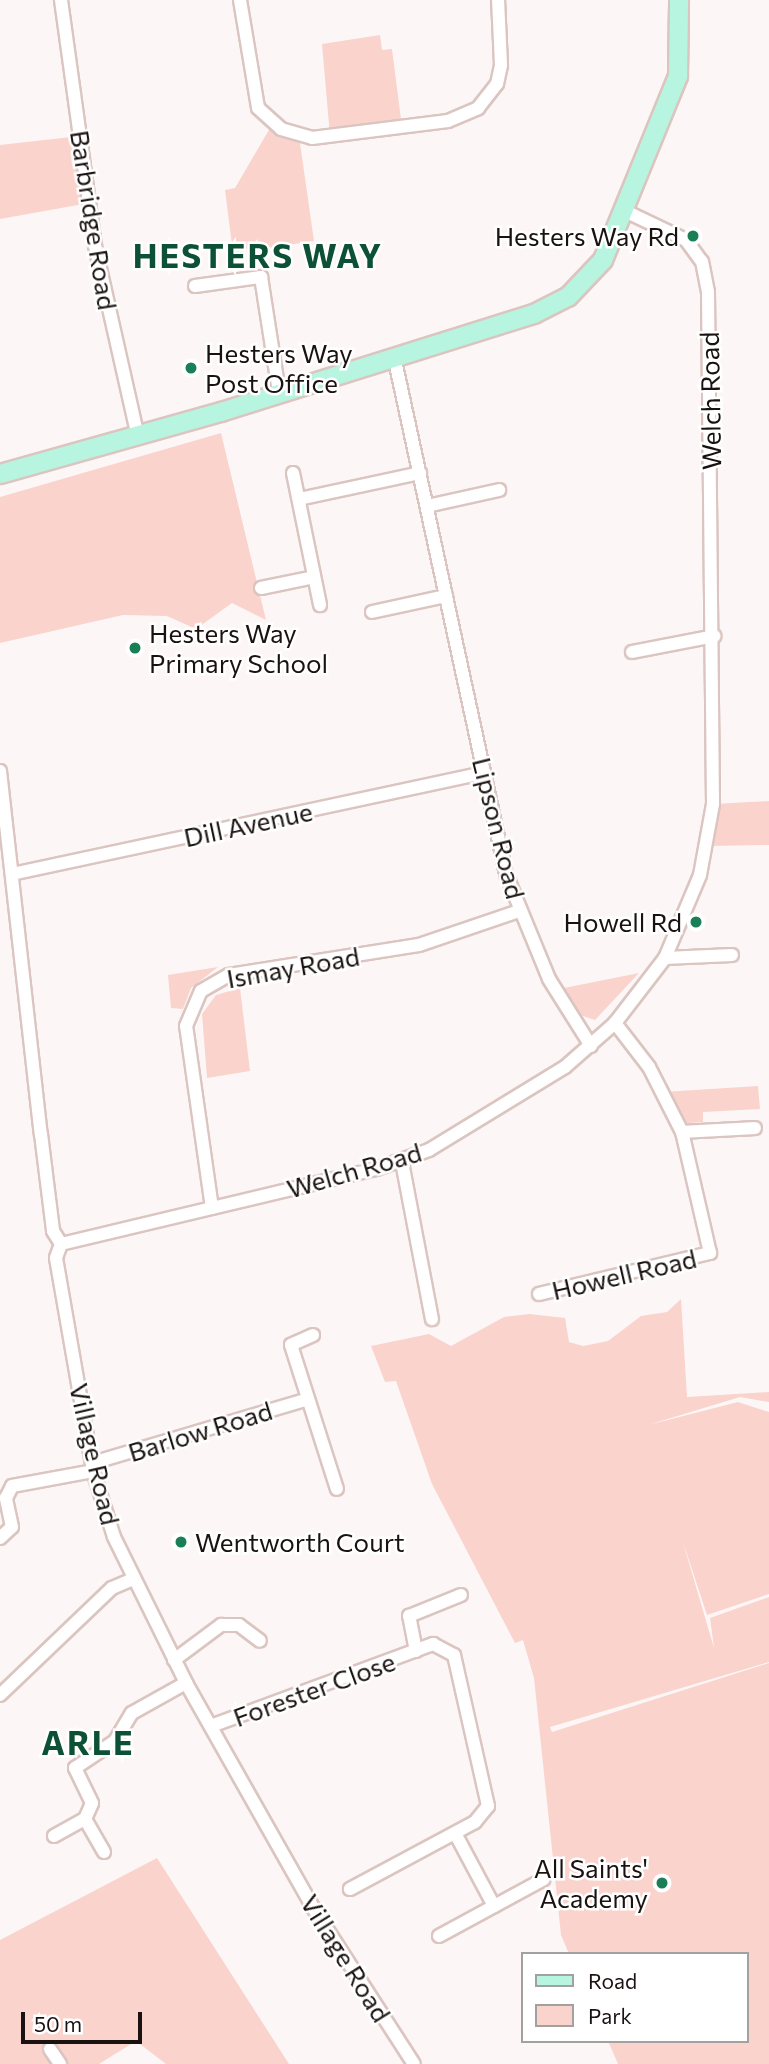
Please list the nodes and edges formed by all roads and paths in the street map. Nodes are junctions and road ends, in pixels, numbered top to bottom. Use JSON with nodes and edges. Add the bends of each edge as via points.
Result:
{"nodes":[{"id":1,"x":61,"y":0,"type":"edge"},
{"id":2,"x":240,"y":0,"type":"edge"},
{"id":3,"x":498,"y":0,"type":"edge"},
{"id":4,"x":679,"y":0,"type":"edge"},
{"id":5,"x":625,"y":211,"type":"junction"},
{"id":6,"x":195,"y":286,"type":"dead end"},
{"id":7,"x":394,"y":356,"type":"junction"},
{"id":8,"x":279,"y":392,"type":"junction"},
{"id":9,"x":138,"y":437,"type":"junction"},
{"id":10,"x":293,"y":472,"type":"dead end"},
{"id":11,"x":420,"y":473,"type":"junction"},
{"id":12,"x":0,"y":474,"type":"edge"},
{"id":13,"x":499,"y":490,"type":"dead end"},
{"id":14,"x":299,"y":499,"type":"junction"},
{"id":15,"x":427,"y":506,"type":"junction"},
{"id":16,"x":314,"y":577,"type":"junction"},
{"id":17,"x":261,"y":588,"type":"dead end"},
{"id":18,"x":446,"y":596,"type":"junction"},
{"id":19,"x":320,"y":605,"type":"dead end"},
{"id":20,"x":372,"y":612,"type":"dead end"},
{"id":21,"x":714,"y":636,"type":"junction"},
{"id":22,"x":632,"y":652,"type":"dead end"},
{"id":23,"x":0,"y":771,"type":"edge"},
{"id":24,"x":484,"y":773,"type":"junction"},
{"id":25,"x":12,"y":874,"type":"junction"},
{"id":26,"x":519,"y":911,"type":"junction"},
{"id":27,"x":732,"y":955,"type":"dead end"},
{"id":28,"x":665,"y":958,"type":"junction"},
{"id":29,"x":615,"y":1023,"type":"junction"},
{"id":30,"x":591,"y":1046,"type":"junction"},
{"id":31,"x":755,"y":1128,"type":"dead end"},
{"id":32,"x":682,"y":1132,"type":"junction"},
{"id":33,"x":402,"y":1162,"type":"junction"},
{"id":34,"x":212,"y":1208,"type":"junction"},
{"id":35,"x":61,"y":1244,"type":"junction"},
{"id":36,"x":539,"y":1294,"type":"dead end"},
{"id":37,"x":432,"y":1320,"type":"dead end"},
{"id":38,"x":313,"y":1335,"type":"dead end"},
{"id":39,"x":308,"y":1399,"type":"junction"},
{"id":40,"x":93,"y":1467,"type":"junction"},
{"id":41,"x":337,"y":1489,"type":"dead end"},
{"id":42,"x":0,"y":1538,"type":"edge"},
{"id":43,"x":133,"y":1579,"type":"junction"},
{"id":44,"x":461,"y":1595,"type":"dead end"},
{"id":45,"x":260,"y":1640,"type":"dead end"},
{"id":46,"x":416,"y":1651,"type":"junction"},
{"id":47,"x":174,"y":1660,"type":"junction"},
{"id":48,"x":186,"y":1683,"type":"junction"},
{"id":49,"x":0,"y":1695,"type":"edge"},
{"id":50,"x":211,"y":1726,"type":"junction"},
{"id":51,"x":85,"y":1819,"type":"junction"},
{"id":52,"x":455,"y":1833,"type":"junction"},
{"id":53,"x":54,"y":1836,"type":"dead end"},
{"id":54,"x":104,"y":1852,"type":"dead end"},
{"id":55,"x":544,"y":1879,"type":"dead end"},
{"id":56,"x":350,"y":1889,"type":"dead end"},
{"id":57,"x":494,"y":1906,"type":"junction"},
{"id":58,"x":439,"y":1936,"type":"dead end"},
{"id":59,"x":50,"y":2049,"type":"dead end"},
{"id":60,"x":60,"y":2064,"type":"edge"},
{"id":61,"x":414,"y":2064,"type":"edge"}],
"edges":[{"from":1,"to":9,"type":"street","name":"Barbridge Road","via":[[95,246]]},
{"from":2,"to":3,"type":"street","via":[[258,108],[281,129],[312,138],[449,121],[478,108],[497,84],[501,65]]},
{"from":4,"to":5,"type":"street","via":[[678,76]]},
{"from":5,"to":7,"type":"street","via":[[603,260],[568,297]]},
{"from":5,"to":21,"type":"street","name":"Welch Road","via":[[686,240],[707,282]]},
{"from":6,"to":8,"type":"street","via":[[261,277]]},
{"from":7,"to":8,"type":"street"},
{"from":7,"to":11,"type":"street","name":"Lipson Road"},
{"from":8,"to":9,"type":"street"},
{"from":9,"to":12,"type":"street"},
{"from":10,"to":14,"type":"street"},
{"from":11,"to":14,"type":"street"},
{"from":11,"to":15,"type":"street","name":"Lipson Road"},
{"from":13,"to":15,"type":"street"},
{"from":14,"to":16,"type":"street"},
{"from":15,"to":18,"type":"street","name":"Lipson Road"},
{"from":16,"to":17,"type":"street"},
{"from":16,"to":19,"type":"street"},
{"from":18,"to":20,"type":"street"},
{"from":18,"to":24,"type":"street","name":"Lipson Road"},
{"from":21,"to":22,"type":"street"},
{"from":21,"to":28,"type":"street","name":"Welch Road","via":[[707,846]]},
{"from":23,"to":25,"type":"street","name":"Village Road"},
{"from":24,"to":25,"type":"street","name":"Dill Avenue"},
{"from":24,"to":26,"type":"street","name":"Lipson Road"},
{"from":25,"to":35,"type":"street","name":"Village Road","via":[[53,1231]]},
{"from":26,"to":30,"type":"street","name":"Lipson Road","via":[[549,979]]},
{"from":26,"to":34,"type":"street","name":"Ismay Road","via":[[419,945],[229,975],[201,991],[186,1026]]},
{"from":27,"to":28,"type":"street"},
{"from":28,"to":29,"type":"street","name":"Welch Road"},
{"from":29,"to":30,"type":"street","name":"Welch Road"},
{"from":29,"to":32,"type":"street","name":"Howell Road","via":[[649,1067]]},
{"from":30,"to":33,"type":"street","name":"Welch Road","via":[[510,1106]]},
{"from":31,"to":32,"type":"street"},
{"from":32,"to":36,"type":"street","name":"Howell Road","via":[[710,1253]]},
{"from":33,"to":34,"type":"street","name":"Welch Road"},
{"from":33,"to":37,"type":"street"},
{"from":34,"to":35,"type":"street","name":"Welch Road"},
{"from":35,"to":40,"type":"street","name":"Village Road","via":[[56,1258]]},
{"from":38,"to":39,"type":"street","name":"Barlow Road","via":[[291,1345]]},
{"from":39,"to":40,"type":"street","name":"Barlow Road"},
{"from":39,"to":41,"type":"street","name":"Barlow Road"},
{"from":40,"to":42,"type":"street","name":"Barlow Road","via":[[12,1486],[6,1497],[12,1527]]},
{"from":40,"to":43,"type":"street","name":"Village Road"},
{"from":43,"to":47,"type":"street","name":"Village Road"},
{"from":43,"to":49,"type":"street","via":[[112,1588]]},
{"from":44,"to":46,"type":"street","name":"Forester Close","via":[[409,1616]]},
{"from":45,"to":47,"type":"street","via":[[239,1625],[221,1625]]},
{"from":46,"to":50,"type":"street","name":"Forester Close"},
{"from":46,"to":52,"type":"street","name":"Forester Close","via":[[433,1644],[458,1662],[490,1800],[481,1818]]},
{"from":47,"to":48,"type":"street","name":"Village Road"},
{"from":48,"to":50,"type":"street","name":"Village Road"},
{"from":48,"to":51,"type":"street","via":[[132,1713],[115,1741],[77,1766],[92,1803]]},
{"from":50,"to":61,"type":"street","name":"Village Road","via":[[320,1920]]},
{"from":51,"to":53,"type":"street"},
{"from":51,"to":54,"type":"street"},
{"from":52,"to":56,"type":"street","name":"Forester Close"},
{"from":52,"to":57,"type":"street"},
{"from":55,"to":57,"type":"street"},
{"from":57,"to":58,"type":"street"},
{"from":59,"to":60,"type":"street"}]}
